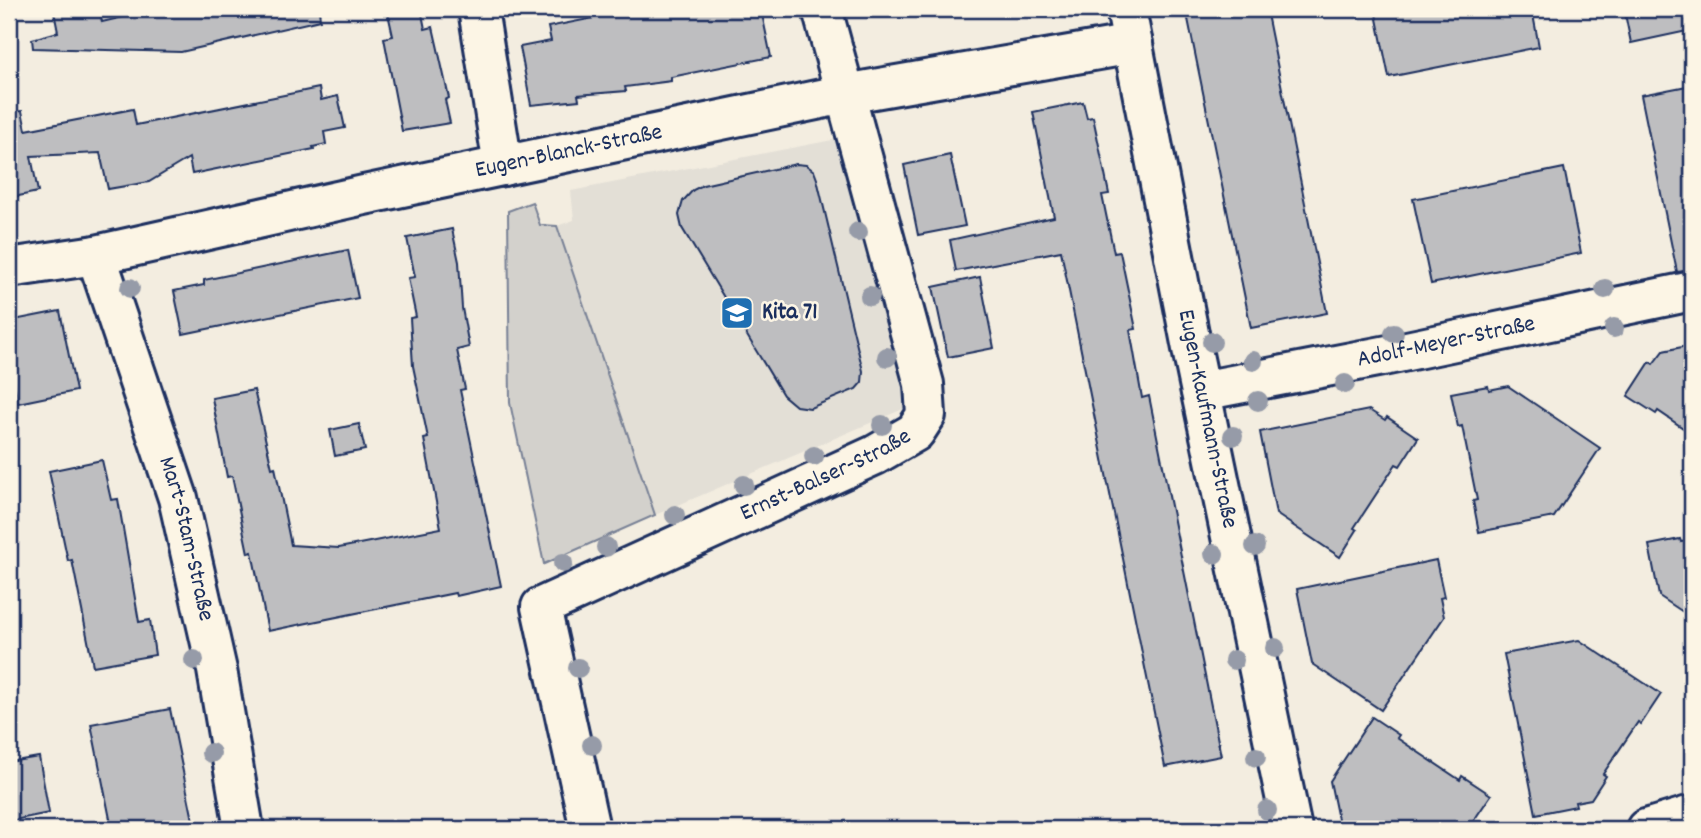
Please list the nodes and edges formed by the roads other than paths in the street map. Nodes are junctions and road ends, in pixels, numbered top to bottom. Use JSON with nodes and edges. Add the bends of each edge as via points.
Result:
{"nodes":[{"id":1,"x":478,"y":9,"type":"edge"},
{"id":2,"x":822,"y":9,"type":"edge"},
{"id":3,"x":1129,"y":26,"type":"edge"},
{"id":4,"x":845,"y":94,"type":"junction"},
{"id":5,"x":503,"y":166,"type":"junction"},
{"id":6,"x":96,"y":255,"type":"junction"},
{"id":7,"x":9,"y":268,"type":"edge"},
{"id":8,"x":1692,"y":291,"type":"edge"},
{"id":9,"x":1201,"y":391,"type":"junction"},
{"id":10,"x":1692,"y":815,"type":"edge"},
{"id":11,"x":244,"y":829,"type":"edge"},
{"id":12,"x":590,"y":829,"type":"edge"},
{"id":13,"x":1292,"y":829,"type":"edge"},
{"id":14,"x":1646,"y":829,"type":"edge"}],
"edges":[{"from":1,"to":5,"type":"street"},
{"from":2,"to":4,"type":"street","name":"Ernst-Balser-Straße"},
{"from":3,"to":4,"type":"street","name":"Eugen-Blanck-Straße"},
{"from":3,"to":9,"type":"street","name":"Eugen-Kaufmann-Straße"},
{"from":4,"to":5,"type":"street","name":"Eugen-Blanck-Straße"},
{"from":4,"to":12,"type":"street","name":"Ernst-Balser-Straße","via":[[924,384],[926,415],[915,432],[875,455],[541,607]]},
{"from":5,"to":6,"type":"street","name":"Eugen-Blanck-Straße"},
{"from":6,"to":7,"type":"street","name":"Eugen-Blanck-Straße"},
{"from":6,"to":11,"type":"street","name":"Mart-Stam-Straße","via":[[178,498],[217,670]]},
{"from":8,"to":9,"type":"street","name":"Adolf-Meyer-Straße"},
{"from":9,"to":13,"type":"street","name":"Eugen-Kaufmann-Straße"},
{"from":10,"to":14,"type":"street"}]}
